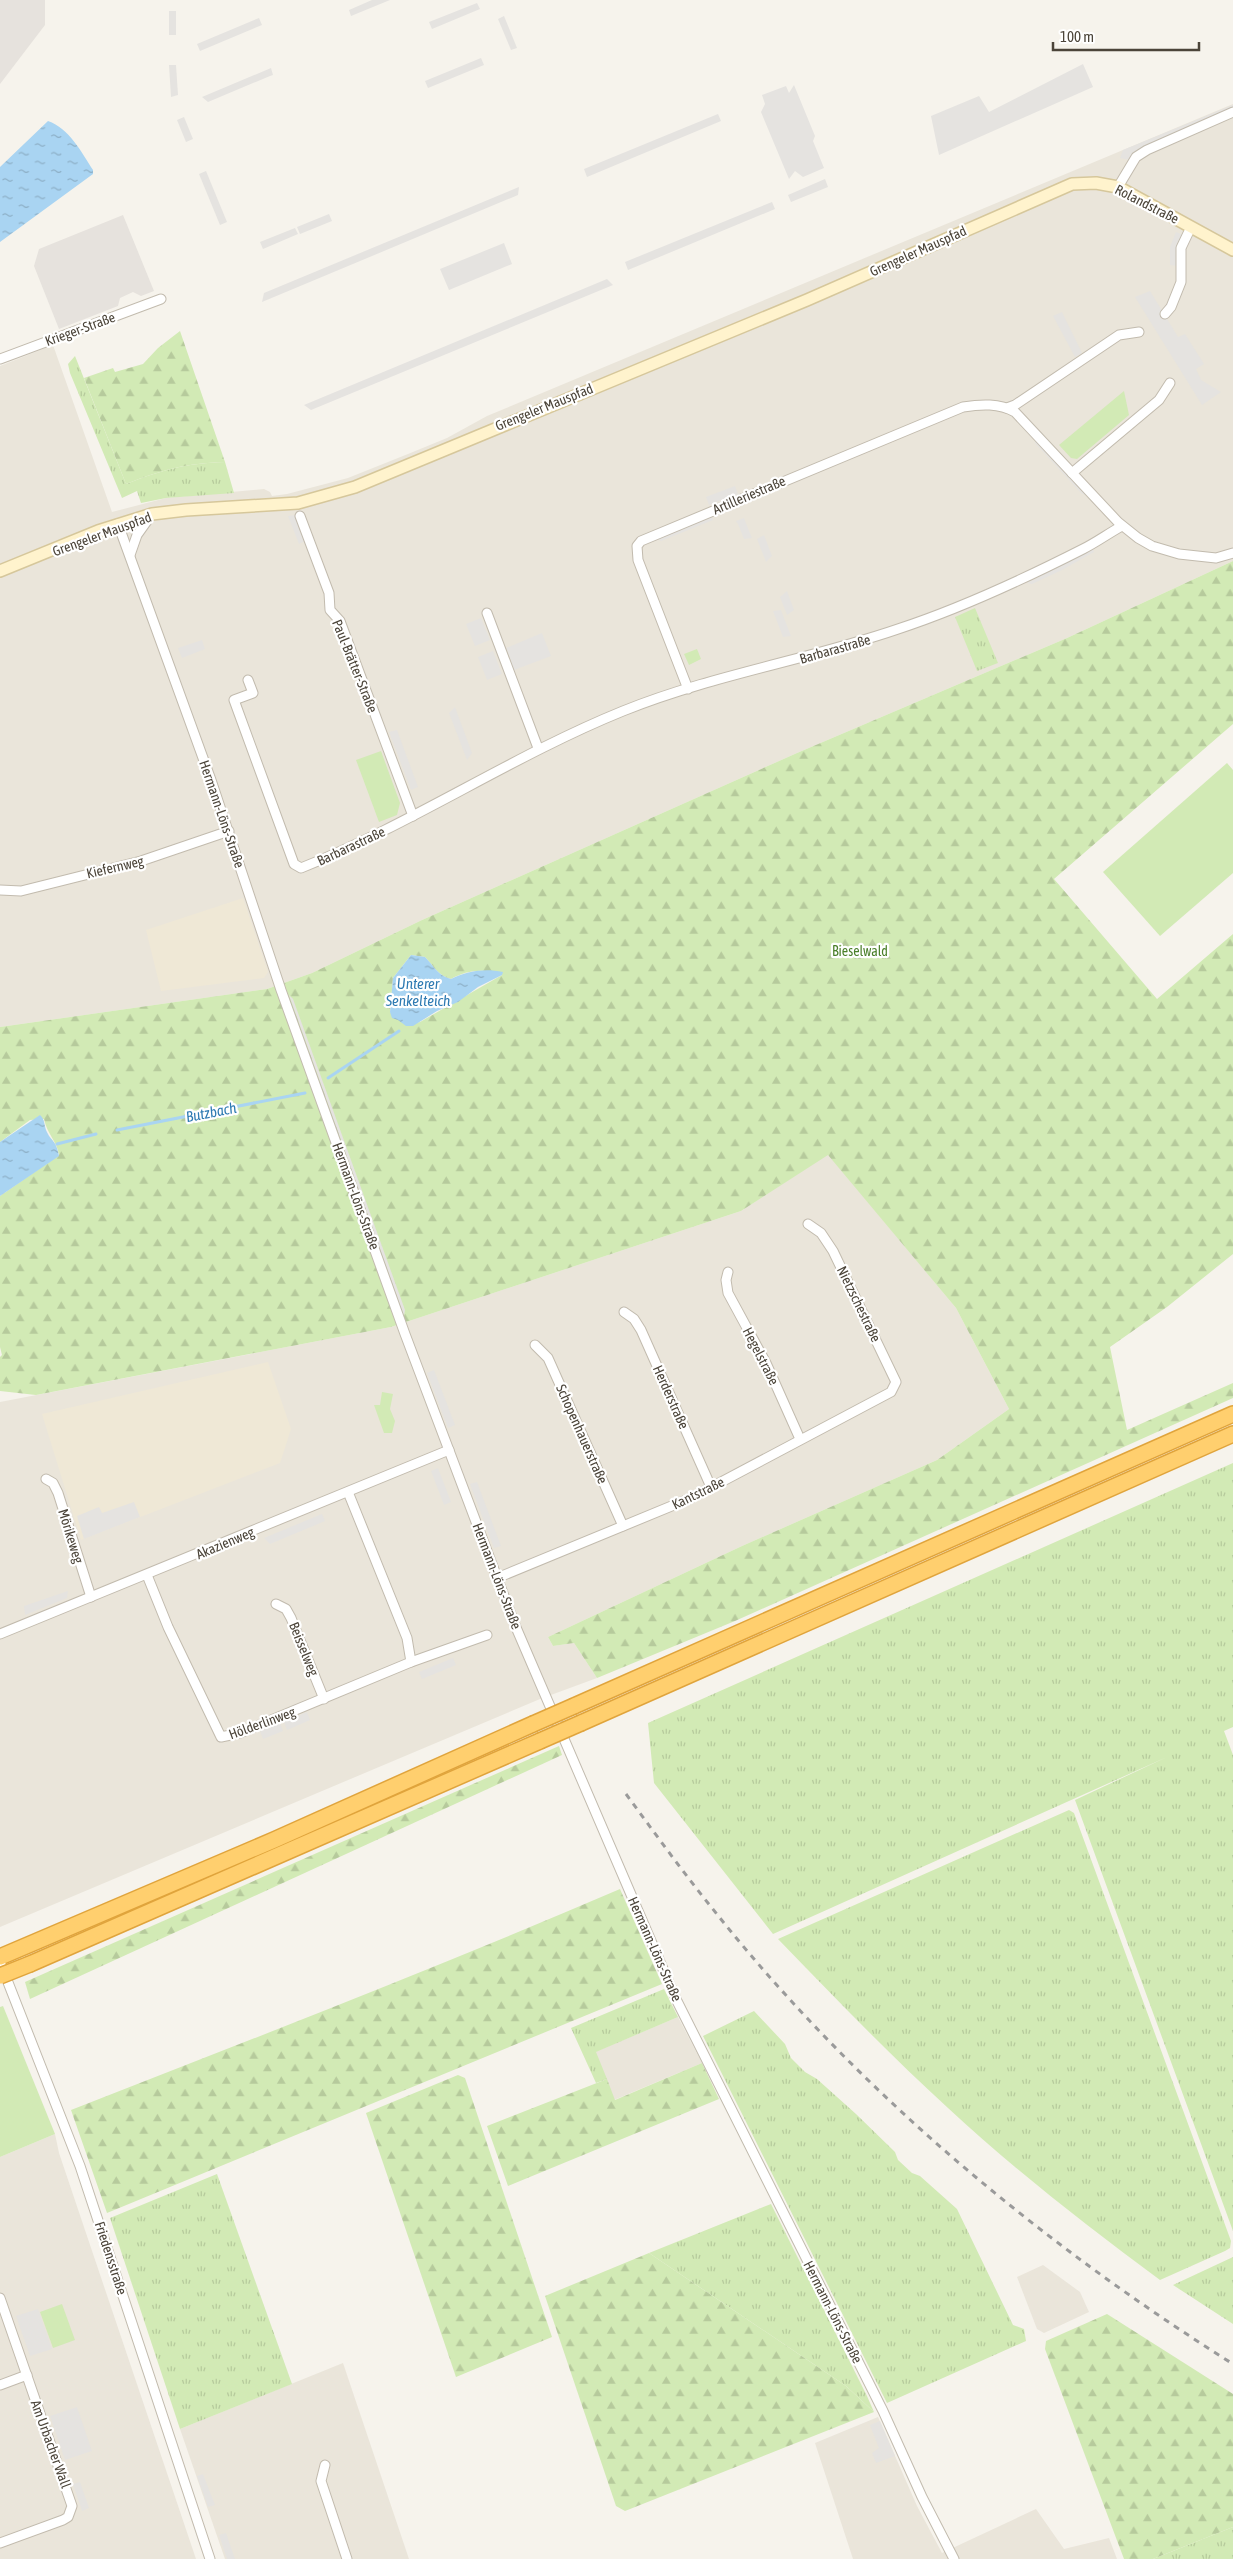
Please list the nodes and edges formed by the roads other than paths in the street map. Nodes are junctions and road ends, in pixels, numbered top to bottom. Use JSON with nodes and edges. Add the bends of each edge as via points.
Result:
{"nodes":[{"id":1,"x":1233,"y":112,"type":"edge"},
{"id":2,"x":1072,"y":184,"type":"joint"},
{"id":3,"x":1118,"y":187,"type":"junction"},
{"id":4,"x":1191,"y":226,"type":"junction"},
{"id":5,"x":1233,"y":250,"type":"edge"},
{"id":6,"x":161,"y":300,"type":"dead end"},
{"id":7,"x":1165,"y":314,"type":"dead end"},
{"id":8,"x":1139,"y":332,"type":"dead end"},
{"id":9,"x":0,"y":359,"type":"edge"},
{"id":10,"x":1170,"y":383,"type":"dead end"},
{"id":11,"x":1007,"y":408,"type":"junction"},
{"id":12,"x":1072,"y":473,"type":"junction"},
{"id":13,"x":152,"y":514,"type":"junction"},
{"id":14,"x":300,"y":516,"type":"dead end"},
{"id":15,"x":118,"y":524,"type":"junction"},
{"id":16,"x":1122,"y":526,"type":"junction"},
{"id":17,"x":1230,"y":555,"type":"edge"},
{"id":18,"x":130,"y":556,"type":"junction"},
{"id":19,"x":0,"y":571,"type":"edge"},
{"id":20,"x":487,"y":613,"type":"dead end"},
{"id":21,"x":248,"y":680,"type":"dead end"},
{"id":22,"x":688,"y":689,"type":"junction"},
{"id":23,"x":538,"y":748,"type":"junction"},
{"id":24,"x":413,"y":816,"type":"junction"},
{"id":25,"x":228,"y":832,"type":"junction"},
{"id":26,"x":0,"y":890,"type":"edge"},
{"id":27,"x":808,"y":1224,"type":"dead end"},
{"id":28,"x":728,"y":1272,"type":"dead end"},
{"id":29,"x":624,"y":1312,"type":"dead end"},
{"id":30,"x":535,"y":1345,"type":"dead end"},
{"id":31,"x":891,"y":1392,"type":"joint"},
{"id":32,"x":1233,"y":1414,"type":"edge"},
{"id":33,"x":1233,"y":1434,"type":"edge"},
{"id":34,"x":800,"y":1439,"type":"junction"},
{"id":35,"x":449,"y":1450,"type":"junction"},
{"id":36,"x":46,"y":1479,"type":"dead end"},
{"id":37,"x":711,"y":1488,"type":"junction"},
{"id":38,"x":348,"y":1492,"type":"junction"},
{"id":39,"x":623,"y":1526,"type":"junction"},
{"id":40,"x":147,"y":1575,"type":"junction"},
{"id":41,"x":497,"y":1578,"type":"junction"},
{"id":42,"x":91,"y":1597,"type":"junction"},
{"id":43,"x":276,"y":1604,"type":"dead end"},
{"id":44,"x":0,"y":1634,"type":"edge"},
{"id":45,"x":487,"y":1635,"type":"dead end"},
{"id":46,"x":411,"y":1662,"type":"junction"},
{"id":47,"x":324,"y":1699,"type":"junction"},
{"id":48,"x":0,"y":1957,"type":"edge"},
{"id":49,"x":0,"y":1962,"type":"edge"},
{"id":50,"x":0,"y":1976,"type":"edge"},
{"id":51,"x":0,"y":2298,"type":"edge"},
{"id":52,"x":27,"y":2375,"type":"junction"},
{"id":53,"x":0,"y":2385,"type":"edge"},
{"id":54,"x":325,"y":2465,"type":"dead end"},
{"id":55,"x":0,"y":2542,"type":"edge"},
{"id":56,"x":210,"y":2559,"type":"edge"},
{"id":57,"x":347,"y":2559,"type":"edge"},
{"id":58,"x":954,"y":2559,"type":"edge"}],
"edges":[{"from":1,"to":3,"type":"street","via":[[1136,157]]},
{"from":2,"to":3,"type":"main road","name":"Rolandstraße","via":[[1096,183]]},
{"from":2,"to":13,"type":"main road","name":"Grengeler Mauspfad","via":[[807,300],[355,487],[298,503]]},
{"from":3,"to":4,"type":"main road","name":"Rolandstraße"},
{"from":4,"to":5,"type":"main road","name":"Rolandstraße"},
{"from":4,"to":7,"type":"street","name":"Rolandstraße","via":[[1181,248],[1181,282]]},
{"from":6,"to":9,"type":"street","name":"Krieger-Straße"},
{"from":8,"to":11,"type":"street","via":[[1119,335]]},
{"from":10,"to":12,"type":"street","via":[[1159,400]]},
{"from":11,"to":12,"type":"street","name":"Artilleriestraße","via":[[1023,418]]},
{"from":11,"to":22,"type":"street","name":"Artilleriestraße","via":[[983,404],[964,407],[641,541],[636,546],[638,560]]},
{"from":12,"to":16,"type":"street","name":"Artilleriestraße"},
{"from":13,"to":15,"type":"main road","name":"Grengeler Mauspfad"},
{"from":13,"to":18,"type":"street","via":[[137,535]]},
{"from":14,"to":24,"type":"street","name":"Paul-Brätter-Straße","via":[[329,593],[330,610],[340,621]]},
{"from":15,"to":18,"type":"street","name":"Hermann-Löns-Straße"},
{"from":15,"to":19,"type":"main road","name":"Grengeler Mauspfad"},
{"from":16,"to":17,"type":"street","name":"Artilleriestraße","via":[[1164,550],[1201,557]]},
{"from":16,"to":22,"type":"street","name":"Barbarastraße","via":[[1031,575],[911,625],[844,647]]},
{"from":18,"to":25,"type":"street","name":"Hermann-Löns-Straße"},
{"from":20,"to":23,"type":"street"},
{"from":21,"to":24,"type":"street","name":"Barbarastraße","via":[[253,693],[234,700],[294,864],[301,868],[349,849]]},
{"from":22,"to":23,"type":"street","name":"Barbarastraße","via":[[624,711]]},
{"from":23,"to":24,"type":"street","name":"Barbarastraße"},
{"from":25,"to":26,"type":"street","name":"Kiefernweg","via":[[141,862],[21,891]]},
{"from":25,"to":35,"type":"street","name":"Hermann-Löns-Straße","via":[[281,990]]},
{"from":27,"to":31,"type":"street","name":"Nietzschestraße","via":[[821,1233],[854,1291],[896,1382]]},
{"from":28,"to":34,"type":"street","name":"Hegelstraße","via":[[728,1293],[766,1364]]},
{"from":29,"to":37,"type":"street","name":"Herderstraße","via":[[634,1319],[640,1330]]},
{"from":30,"to":39,"type":"street","name":"Schopenhauerstraße","via":[[548,1358]]},
{"from":31,"to":34,"type":"street","name":"Kantstraße"},
{"from":32,"to":48,"type":"highway","bridge":true,"via":[[274,1840]]},
{"from":33,"to":50,"type":"highway","bridge":true},
{"from":34,"to":37,"type":"street","name":"Kantstraße"},
{"from":35,"to":38,"type":"street","name":"Akazienweg"},
{"from":35,"to":41,"type":"street","name":"Hermann-Löns-Straße"},
{"from":36,"to":42,"type":"street","name":"Mörikeweg","via":[[53,1483],[58,1493]]},
{"from":37,"to":39,"type":"street","name":"Kantstraße"},
{"from":38,"to":40,"type":"street","name":"Akazienweg"},
{"from":38,"to":46,"type":"street","via":[[407,1638]]},
{"from":39,"to":41,"type":"street","name":"Kantstraße"},
{"from":40,"to":42,"type":"street","name":"Akazienweg"},
{"from":40,"to":47,"type":"street","name":"Hölderlinweg","via":[[168,1628],[221,1737],[240,1733]]},
{"from":41,"to":58,"type":"street","name":"Hermann-Löns-Straße","via":[[676,1998]]},
{"from":42,"to":44,"type":"street","name":"Akazienweg"},
{"from":43,"to":47,"type":"street","name":"Beisselweg","via":[[291,1618]]},
{"from":45,"to":46,"type":"street","name":"Hölderlinweg"},
{"from":46,"to":47,"type":"street","name":"Hölderlinweg"},
{"from":49,"to":56,"type":"street","name":"Friedensstraße","via":[[80,2166]]},
{"from":51,"to":52,"type":"street","name":"Am Urbacher Wall"},
{"from":52,"to":53,"type":"street"},
{"from":52,"to":55,"type":"street","name":"Am Urbacher Wall","via":[[72,2501],[70,2513],[63,2520]]},
{"from":54,"to":57,"type":"street","via":[[321,2481]]}]}
